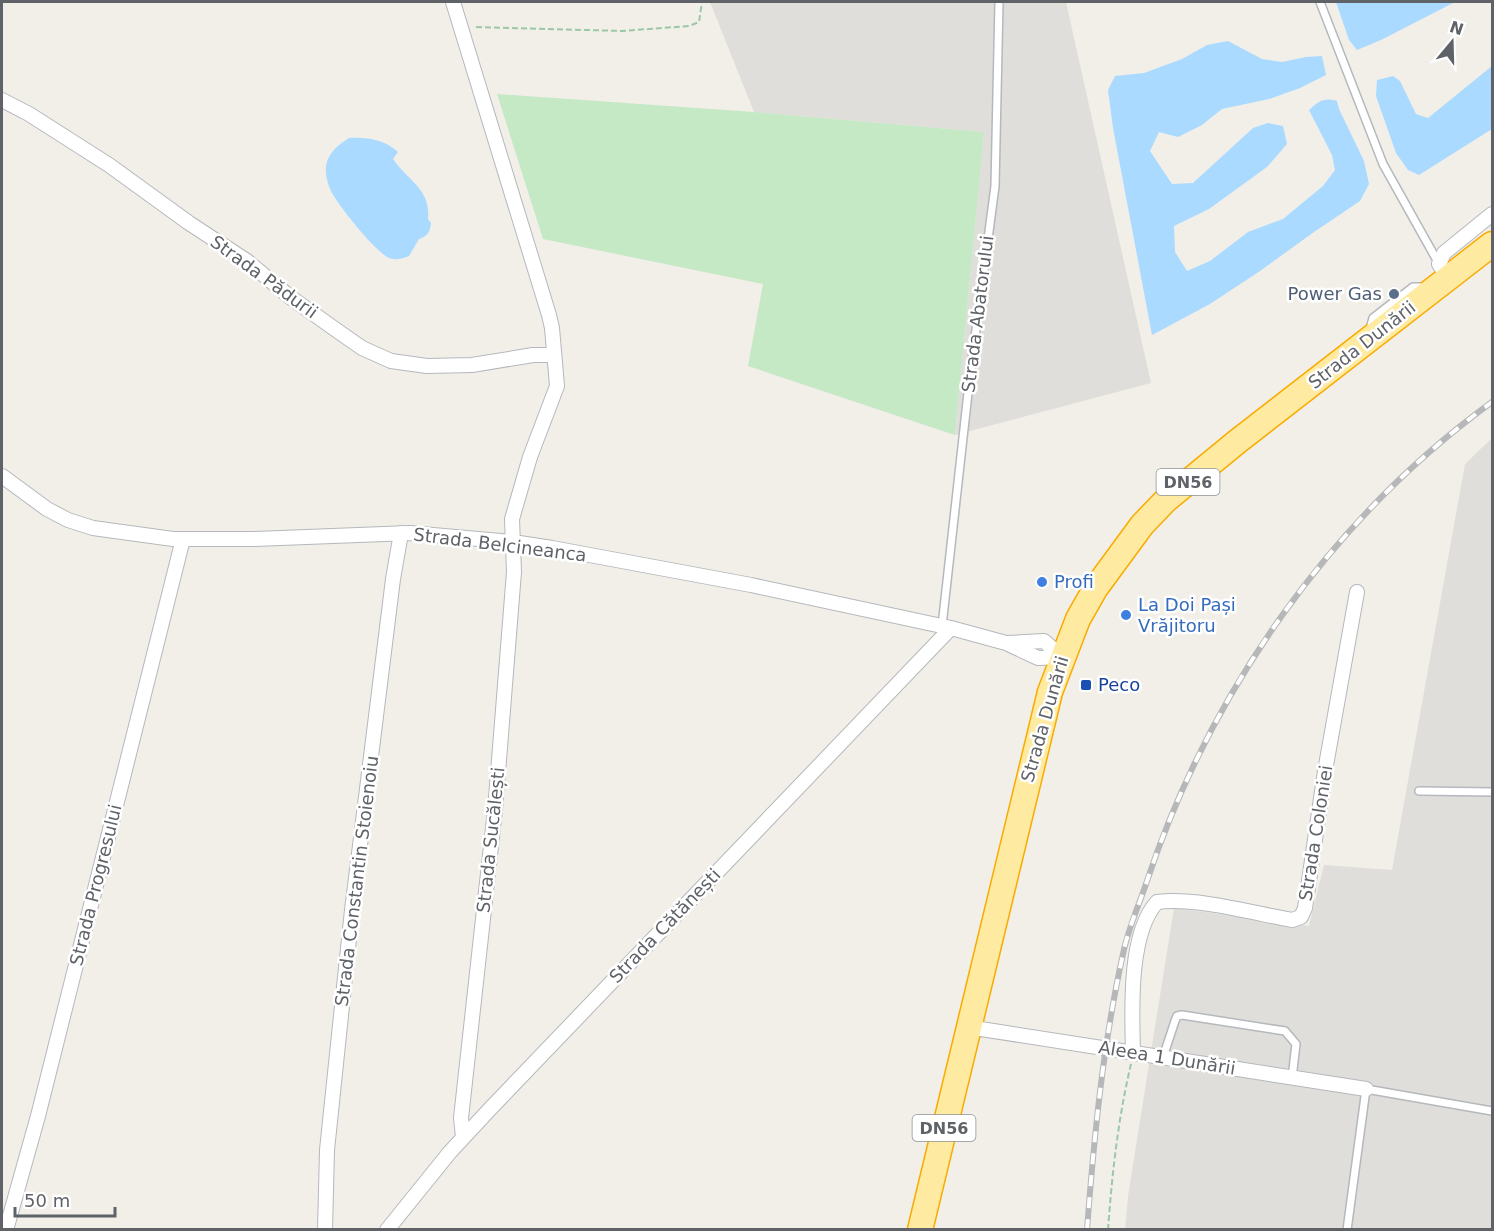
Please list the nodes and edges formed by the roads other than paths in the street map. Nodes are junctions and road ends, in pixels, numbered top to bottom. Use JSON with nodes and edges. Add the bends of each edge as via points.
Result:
{"nodes":[{"id":1,"x":453,"y":2,"type":"edge"},
{"id":2,"x":999,"y":2,"type":"edge"},
{"id":3,"x":1320,"y":2,"type":"edge"},
{"id":4,"x":2,"y":100,"type":"edge"},
{"id":5,"x":1492,"y":214,"type":"edge"},
{"id":6,"x":1492,"y":244,"type":"edge"},
{"id":7,"x":1441,"y":276,"type":"junction"},
{"id":8,"x":554,"y":355,"type":"junction"},
{"id":9,"x":2,"y":476,"type":"edge"},
{"id":10,"x":401,"y":533,"type":"junction"},
{"id":11,"x":183,"y":539,"type":"junction"},
{"id":12,"x":513,"y":542,"type":"junction"},
{"id":13,"x":1357,"y":592,"type":"dead end"},
{"id":14,"x":947,"y":627,"type":"junction"},
{"id":15,"x":1062,"y":657,"type":"junction"},
{"id":16,"x":1419,"y":791,"type":"dead end"},
{"id":17,"x":1492,"y":792,"type":"edge"},
{"id":18,"x":968,"y":1027,"type":"junction"},
{"id":19,"x":1133,"y":1053,"type":"junction"},
{"id":20,"x":1163,"y":1058,"type":"junction"},
{"id":21,"x":1292,"y":1077,"type":"junction"},
{"id":22,"x":1366,"y":1089,"type":"junction"},
{"id":23,"x":1492,"y":1111,"type":"edge"},
{"id":24,"x":463,"y":1137,"type":"junction"},
{"id":25,"x":6,"y":1230,"type":"edge"},
{"id":26,"x":326,"y":1230,"type":"edge"},
{"id":27,"x":387,"y":1230,"type":"edge"},
{"id":28,"x":920,"y":1230,"type":"edge"},
{"id":29,"x":1347,"y":1230,"type":"edge"}],
"edges":[{"from":1,"to":8,"type":"street","name":"Strada Sucălești","via":[[549,315]]},
{"from":2,"to":14,"type":"lane","name":"Strada Abatorului","via":[[995,186],[970,375]]},
{"from":3,"to":7,"type":"lane","via":[[1383,164]]},
{"from":4,"to":8,"type":"street","name":"Strada Pădurii","via":[[109,165],[247,261],[362,348],[392,361],[427,366]]},
{"from":5,"to":7,"type":"street","via":[[1444,253]]},
{"from":6,"to":7,"type":"highway","name":"Strada Dunării","number":"DN56"},
{"from":7,"to":15,"type":"highway","name":"Strada Dunării","number":"DN56","via":[[1366,342],[1166,500],[1142,525],[1095,589]]},
{"from":8,"to":12,"type":"street","name":"Strada Sucălești","via":[[557,386],[517,500],[512,519]]},
{"from":9,"to":11,"type":"street","name":"Strada Belcineanca","via":[[46,509],[68,520],[102,530]]},
{"from":10,"to":11,"type":"street","name":"Strada Belcineanca"},
{"from":10,"to":12,"type":"street","name":"Strada Belcineanca"},
{"from":10,"to":26,"type":"street","name":"Strada Constantin Stoienoiu","via":[[352,910],[327,1150]]},
{"from":11,"to":25,"type":"street","name":"Strada Progresului"},
{"from":12,"to":14,"type":"street","name":"Strada Belcineanca","via":[[751,585]]},
{"from":12,"to":24,"type":"street","name":"Strada Sucălești","via":[[499,762],[461,1118]]},
{"from":13,"to":19,"type":"street","name":"Strada Coloniei","via":[[1301,917],[1292,920],[1207,904],[1157,902],[1143,929],[1132,976]]},
{"from":14,"to":15,"type":"street","name":"Strada Belcineanca","via":[[1005,643],[1038,658]]},
{"from":14,"to":24,"type":"street","name":"Strada Cătănești"},
{"from":15,"to":18,"type":"highway","name":"Strada Dunării","number":"DN56","via":[[1050,692]]},
{"from":16,"to":17,"type":"lane"},
{"from":18,"to":19,"type":"street","name":"Aleea 1 Dunării"},
{"from":18,"to":28,"type":"highway","name":"Strada Dunării","number":"DN56"},
{"from":19,"to":20,"type":"street","name":"Aleea 1 Dunării"},
{"from":20,"to":21,"type":"street","name":"Aleea 1 Dunării"},
{"from":20,"to":21,"type":"lane","via":[[1177,1016],[1182,1015],[1285,1031],[1296,1044]]},
{"from":21,"to":22,"type":"street","name":"Aleea 1 Dunării"},
{"from":22,"to":23,"type":"lane"},
{"from":22,"to":29,"type":"lane"},
{"from":24,"to":27,"type":"street","name":"Strada Cătănești"}]}
